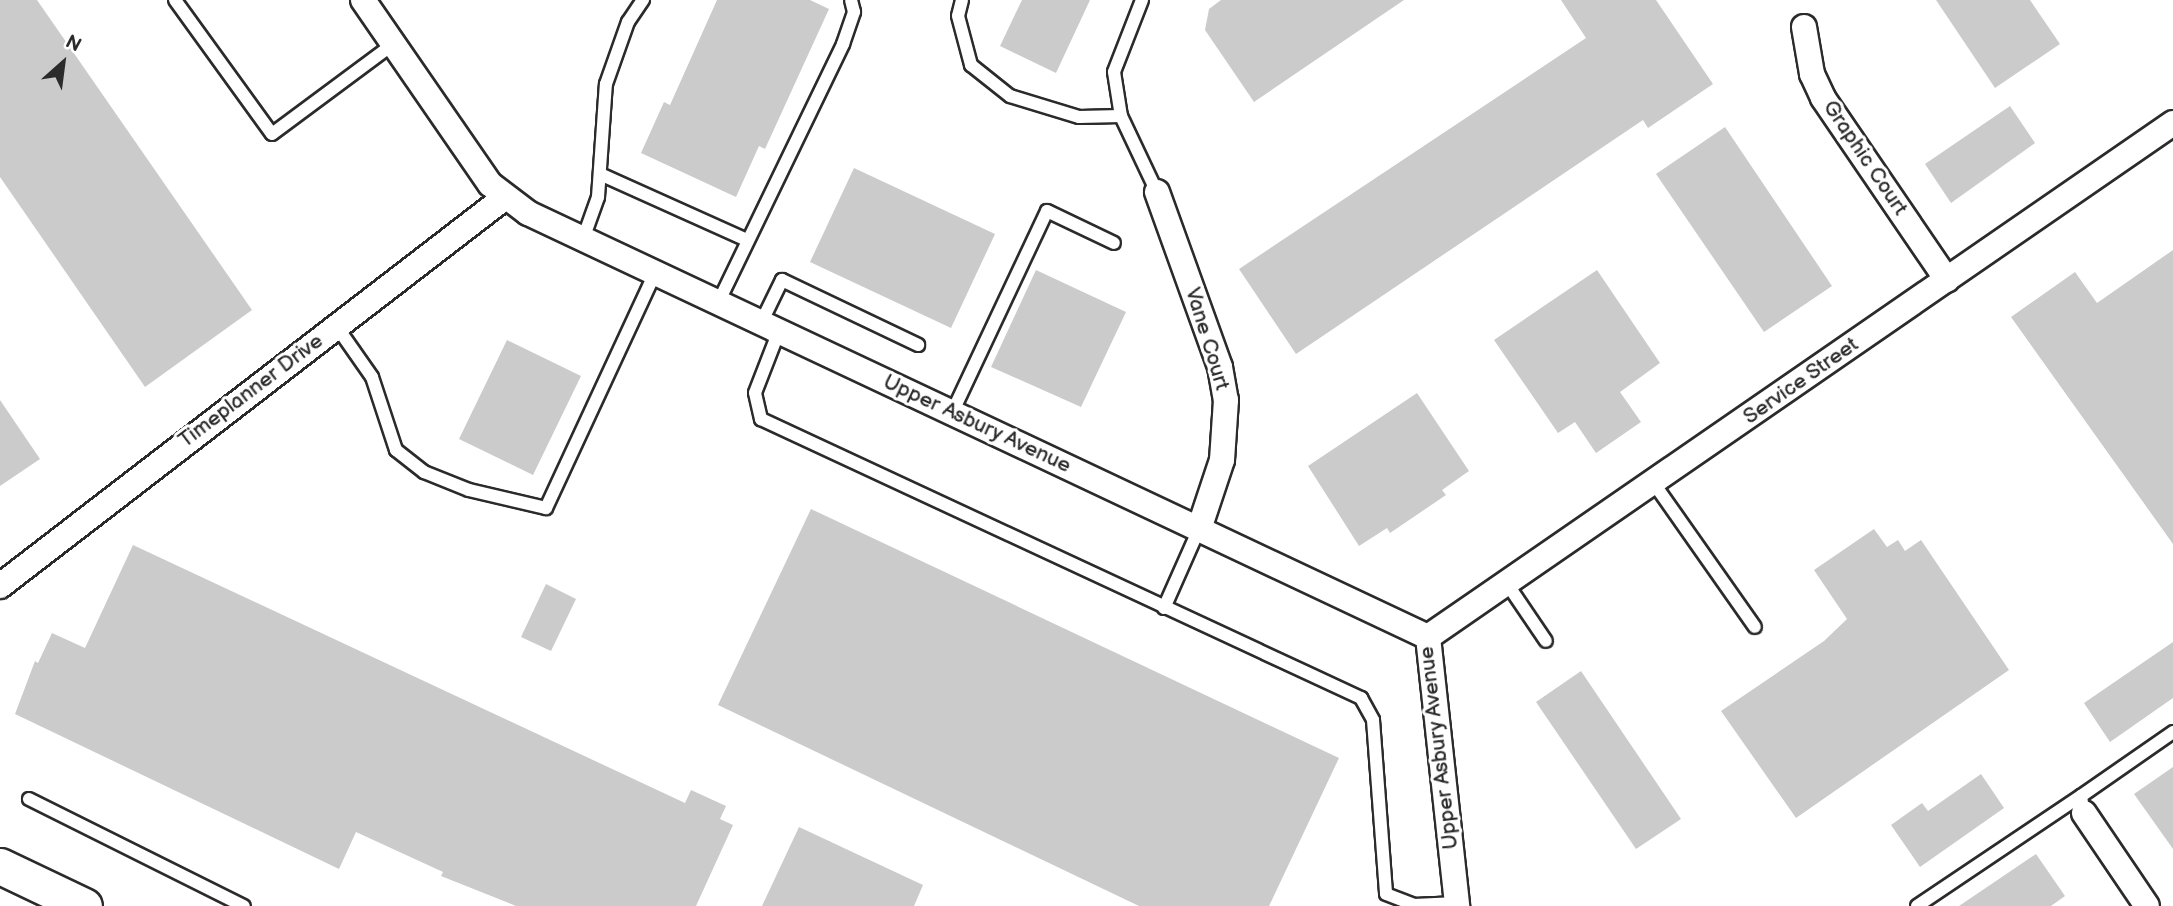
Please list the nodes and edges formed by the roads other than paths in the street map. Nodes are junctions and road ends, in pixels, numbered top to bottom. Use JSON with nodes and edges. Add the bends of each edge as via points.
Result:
{"nodes":[{"id":1,"x":175,"y":0,"type":"edge"},
{"id":2,"x":363,"y":0,"type":"edge"},
{"id":3,"x":643,"y":0,"type":"edge"},
{"id":4,"x":850,"y":0,"type":"edge"},
{"id":5,"x":962,"y":0,"type":"edge"},
{"id":6,"x":1142,"y":0,"type":"edge"},
{"id":7,"x":1804,"y":27,"type":"dead end"},
{"id":8,"x":393,"y":44,"type":"junction"},
{"id":9,"x":1121,"y":116,"type":"junction"},
{"id":10,"x":2173,"y":123,"type":"edge"},
{"id":11,"x":600,"y":174,"type":"junction"},
{"id":12,"x":1157,"y":191,"type":"joint"},
{"id":13,"x":504,"y":198,"type":"junction"},
{"id":14,"x":583,"y":239,"type":"junction"},
{"id":15,"x":747,"y":240,"type":"junction"},
{"id":16,"x":1114,"y":243,"type":"dead end"},
{"id":17,"x":654,"y":273,"type":"junction"},
{"id":18,"x":1947,"y":280,"type":"junction"},
{"id":19,"x":718,"y":303,"type":"junction"},
{"id":20,"x":337,"y":327,"type":"junction"},
{"id":21,"x":770,"y":327,"type":"junction"},
{"id":22,"x":918,"y":345,"type":"dead end"},
{"id":23,"x":952,"y":413,"type":"junction"},
{"id":24,"x":1653,"y":482,"type":"junction"},
{"id":25,"x":1199,"y":528,"type":"junction"},
{"id":26,"x":1506,"y":582,"type":"junction"},
{"id":27,"x":0,"y":586,"type":"edge"},
{"id":28,"x":1164,"y":608,"type":"junction"},
{"id":29,"x":1755,"y":627,"type":"dead end"},
{"id":30,"x":1428,"y":637,"type":"junction"},
{"id":31,"x":1546,"y":640,"type":"dead end"},
{"id":32,"x":2173,"y":732,"type":"edge"},
{"id":33,"x":29,"y":799,"type":"dead end"},
{"id":34,"x":2083,"y":804,"type":"junction"},
{"id":35,"x":0,"y":866,"type":"edge"},
{"id":36,"x":1457,"y":905,"type":"edge"},
{"id":37,"x":84,"y":906,"type":"edge"},
{"id":38,"x":244,"y":906,"type":"edge"},
{"id":39,"x":1917,"y":906,"type":"edge"},
{"id":40,"x":2147,"y":906,"type":"edge"}],
"edges":[{"from":1,"to":8,"type":"lane","via":[[272,134]]},
{"from":2,"to":8,"type":"street","name":"Upper Asbury Avenue"},
{"from":3,"to":11,"type":"lane","via":[[628,22],[606,83]]},
{"from":4,"to":15,"type":"lane","via":[[854,12],[843,44],[793,155]]},
{"from":5,"to":9,"type":"lane","via":[[958,16],[971,65],[1010,96],[1079,117]]},
{"from":6,"to":9,"type":"lane","via":[[1114,72]]},
{"from":7,"to":18,"type":"street","name":"Graphic Court","via":[[1812,74],[1824,98]]},
{"from":8,"to":13,"type":"street","name":"Upper Asbury Avenue"},
{"from":9,"to":12,"type":"lane"},
{"from":10,"to":18,"type":"street","name":"Service Street"},
{"from":11,"to":14,"type":"lane","via":[[598,197]]},
{"from":11,"to":15,"type":"lane"},
{"from":12,"to":25,"type":"street","name":"Vane Court","via":[[1220,367],[1226,400],[1222,460]]},
{"from":13,"to":14,"type":"street","name":"Upper Asbury Avenue"},
{"from":13,"to":20,"type":"street","name":"Timeplanner Drive"},
{"from":14,"to":17,"type":"street","name":"Upper Asbury Avenue"},
{"from":15,"to":19,"type":"lane"},
{"from":16,"to":23,"type":"lane","via":[[1047,211]]},
{"from":17,"to":19,"type":"street","name":"Upper Asbury Avenue"},
{"from":17,"to":20,"type":"lane","via":[[546,508],[469,490],[424,472],[396,450],[372,377]]},
{"from":18,"to":24,"type":"street","name":"Service Street"},
{"from":19,"to":21,"type":"street","name":"Upper Asbury Avenue"},
{"from":20,"to":27,"type":"street","name":"Timeplanner Drive"},
{"from":21,"to":22,"type":"lane","via":[[782,279]]},
{"from":21,"to":23,"type":"street","name":"Upper Asbury Avenue"},
{"from":21,"to":28,"type":"lane","via":[[755,393],[761,419]]},
{"from":23,"to":25,"type":"street","name":"Upper Asbury Avenue"},
{"from":24,"to":26,"type":"street","name":"Service Street"},
{"from":24,"to":29,"type":"lane"},
{"from":25,"to":28,"type":"lane"},
{"from":25,"to":30,"type":"street","name":"Upper Asbury Avenue"},
{"from":26,"to":30,"type":"street","name":"Service Street"},
{"from":26,"to":31,"type":"lane"},
{"from":28,"to":36,"type":"lane","via":[[1361,698],[1373,720],[1386,894],[1413,905]]},
{"from":30,"to":36,"type":"street","name":"Upper Asbury Avenue"},
{"from":32,"to":34,"type":"lane"},
{"from":33,"to":38,"type":"lane"},
{"from":34,"to":39,"type":"lane"},
{"from":34,"to":40,"type":"street"},
{"from":35,"to":37,"type":"main road"}]}
